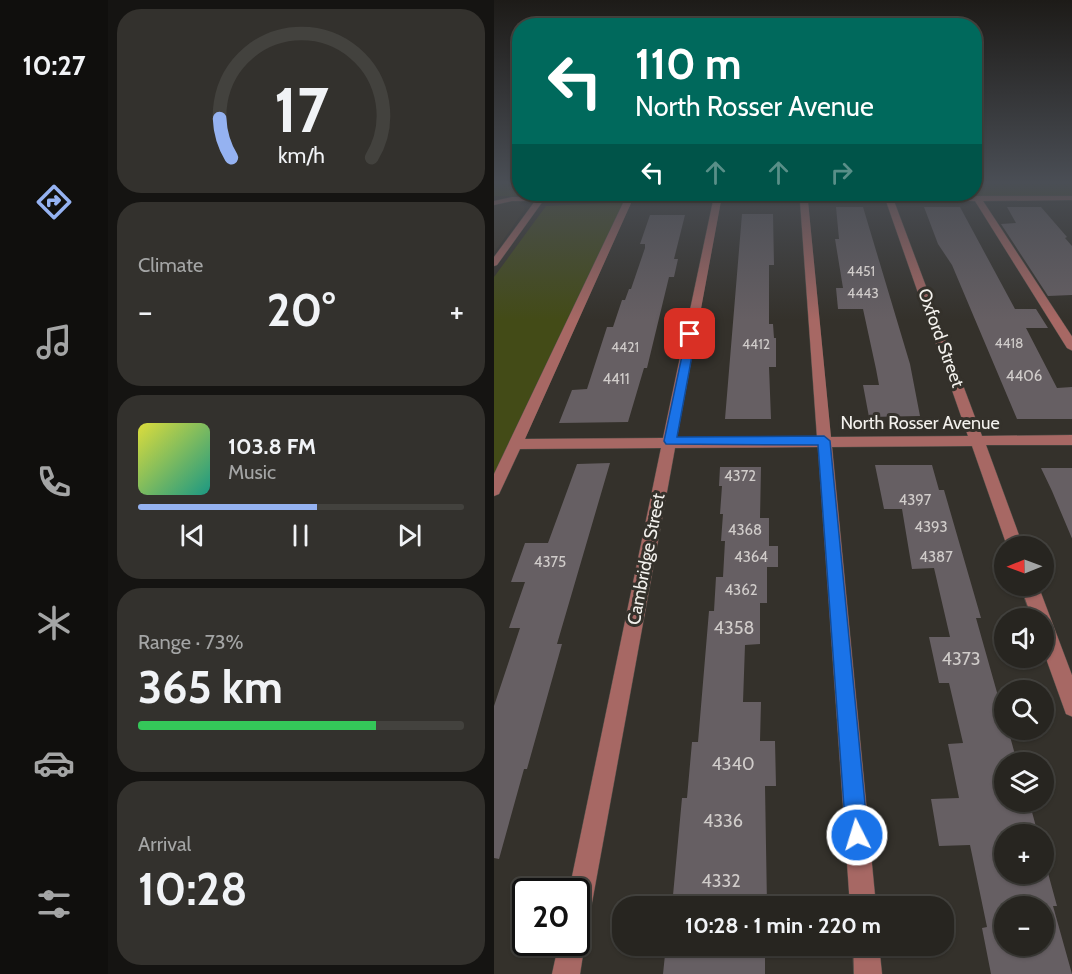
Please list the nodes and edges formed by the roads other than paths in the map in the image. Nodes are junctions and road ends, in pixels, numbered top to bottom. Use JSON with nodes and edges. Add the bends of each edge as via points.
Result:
{"nodes":[{"id":1,"x":519,"y":229,"type":"edge"},
{"id":2,"x":615,"y":229,"type":"edge"},
{"id":3,"x":711,"y":229,"type":"edge"},
{"id":4,"x":807,"y":229,"type":"edge"},
{"id":5,"x":901,"y":229,"type":"edge"},
{"id":6,"x":997,"y":229,"type":"edge"},
{"id":7,"x":494,"y":264,"type":"edge"},
{"id":8,"x":1073,"y":348,"type":"edge"},
{"id":9,"x":1073,"y":440,"type":"edge"},
{"id":10,"x":670,"y":441,"type":"junction"},
{"id":11,"x":824,"y":441,"type":"junction"},
{"id":12,"x":978,"y":441,"type":"junction"},
{"id":13,"x":515,"y":444,"type":"junction"},
{"id":14,"x":494,"y":489,"type":"edge"},
{"id":15,"x":1011,"y":536,"type":"edge"},
{"id":16,"x":1054,"y":654,"type":"edge"},
{"id":17,"x":1073,"y":707,"type":"edge"},
{"id":18,"x":584,"y":878,"type":"edge"},
{"id":19,"x":862,"y":896,"type":"edge"},
{"id":20,"x":569,"y":956,"type":"edge"},
{"id":21,"x":867,"y":956,"type":"edge"},
{"id":22,"x":566,"y":974,"type":"edge"},
{"id":23,"x":868,"y":974,"type":"edge"}],
"edges":[{"from":1,"to":7,"type":"street"},
{"from":2,"to":13,"type":"street"},
{"from":3,"to":10,"type":"street","name":"Cambridge Street"},
{"from":4,"to":11,"type":"street"},
{"from":5,"to":12,"type":"street","name":"Oxford Street"},
{"from":6,"to":8,"type":"street"},
{"from":9,"to":12,"type":"street","name":"North Rosser Avenue"},
{"from":10,"to":11,"type":"street","name":"North Rosser Avenue"},
{"from":10,"to":13,"type":"street","name":"North Rosser Avenue"},
{"from":10,"to":18,"type":"street","name":"Cambridge Street"},
{"from":11,"to":12,"type":"street","name":"North Rosser Avenue"},
{"from":11,"to":19,"type":"street"},
{"from":12,"to":15,"type":"street","name":"Oxford Street"},
{"from":13,"to":14,"type":"street"},
{"from":16,"to":17,"type":"street"},
{"from":20,"to":22,"type":"street"},
{"from":21,"to":23,"type":"street"}]}
